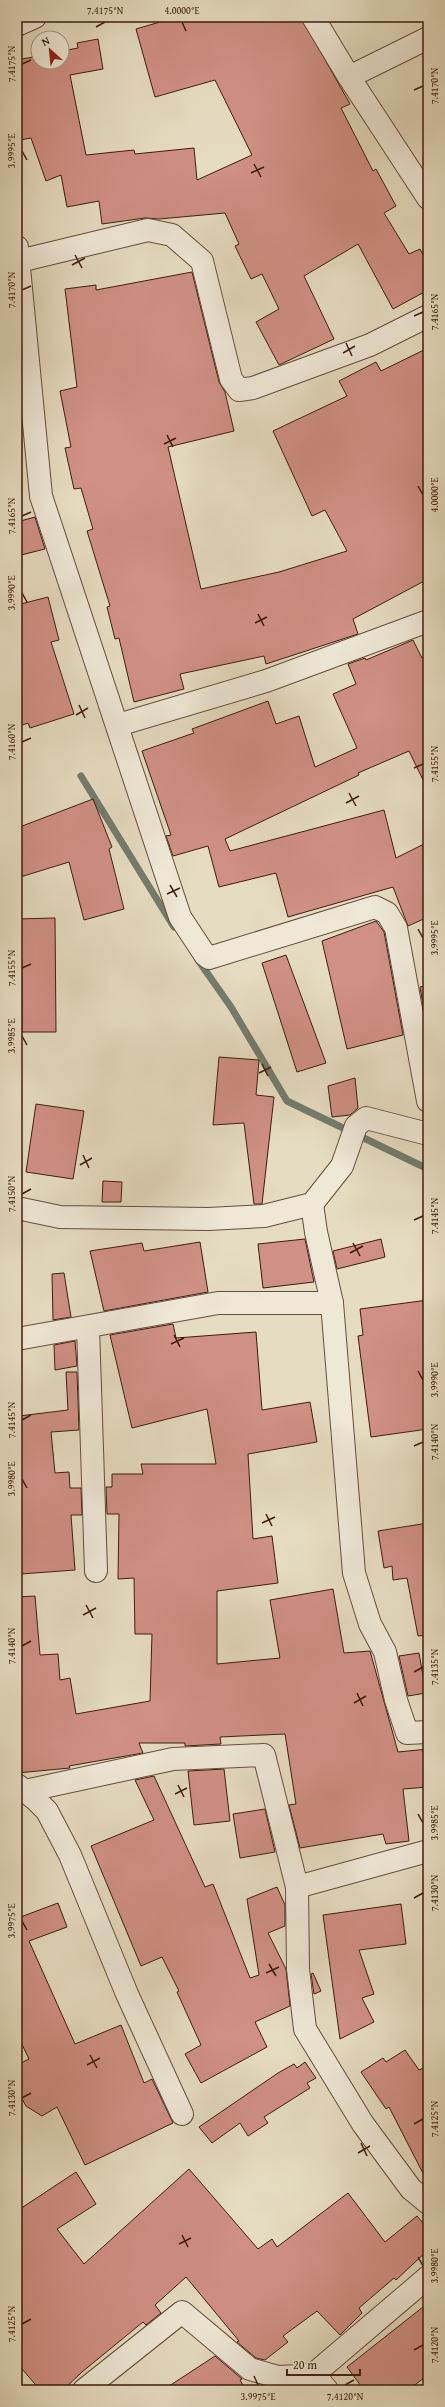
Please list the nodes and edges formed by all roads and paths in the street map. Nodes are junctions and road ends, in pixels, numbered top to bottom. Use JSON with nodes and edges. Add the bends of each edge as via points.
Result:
{"nodes":[{"id":1,"x":35,"y":17,"type":"edge"},
{"id":2,"x":313,"y":17,"type":"edge"},
{"id":3,"x":17,"y":25,"type":"edge"},
{"id":4,"x":428,"y":38,"type":"edge"},
{"id":5,"x":349,"y":77,"type":"junction"},
{"id":6,"x":428,"y":198,"type":"edge"},
{"id":7,"x":18,"y":254,"type":"edge"},
{"id":8,"x":428,"y":316,"type":"edge"},
{"id":9,"x":428,"y":621,"type":"edge"},
{"id":10,"x":118,"y":725,"type":"junction"},
{"id":11,"x":428,"y":1101,"type":"edge"},
{"id":12,"x":428,"y":1134,"type":"edge"},
{"id":13,"x":312,"y":1204,"type":"junction"},
{"id":14,"x":17,"y":1208,"type":"edge"},
{"id":15,"x":332,"y":1303,"type":"junction"},
{"id":16,"x":88,"y":1327,"type":"junction"},
{"id":17,"x":17,"y":1339,"type":"edge"},
{"id":18,"x":96,"y":1571,"type":"dead end"},
{"id":19,"x":428,"y":1732,"type":"edge"},
{"id":20,"x":21,"y":1788,"type":"edge"},
{"id":21,"x":428,"y":1852,"type":"edge"},
{"id":22,"x":297,"y":1887,"type":"junction"},
{"id":23,"x":182,"y":2114,"type":"dead end"},
{"id":24,"x":428,"y":2203,"type":"edge"},
{"id":25,"x":428,"y":2277,"type":"edge"},
{"id":26,"x":320,"y":2382,"type":"edge"},
{"id":27,"x":84,"y":2390,"type":"edge"}],
"edges":[{"from":1,"to":3,"type":"street"},
{"from":2,"to":5,"type":"street"},
{"from":4,"to":5,"type":"street"},
{"from":5,"to":6,"type":"street"},
{"from":7,"to":8,"type":"street","via":[[148,230],[172,235],[202,261],[231,380],[239,390],[253,388],[370,345]]},
{"from":7,"to":10,"type":"street","via":[[41,496]]},
{"from":9,"to":10,"type":"street","via":[[266,681]]},
{"from":10,"to":11,"type":"street","via":[[180,917],[205,955],[212,957],[375,908],[387,913],[396,928]]},
{"from":12,"to":13,"type":"street","via":[[366,1118],[356,1126],[342,1166]]},
{"from":13,"to":14,"type":"street","via":[[264,1216],[208,1219],[60,1217]]},
{"from":13,"to":15,"type":"street"},
{"from":15,"to":16,"type":"street","via":[[218,1303]]},
{"from":15,"to":19,"type":"street","via":[[354,1572],[370,1624],[385,1652],[407,1733]]},
{"from":16,"to":17,"type":"street"},
{"from":16,"to":18,"type":"street"},
{"from":20,"to":22,"type":"street","via":[[173,1759],[264,1755]]},
{"from":20,"to":23,"type":"street","via":[[46,1811],[70,1855],[127,1994]]},
{"from":21,"to":22,"type":"street"},
{"from":22,"to":24,"type":"street","via":[[298,1969],[306,2029],[362,2124],[411,2190]]},
{"from":25,"to":26,"type":"street"},
{"from":26,"to":27,"type":"street","via":[[278,2377],[250,2369],[182,2312]]}]}
